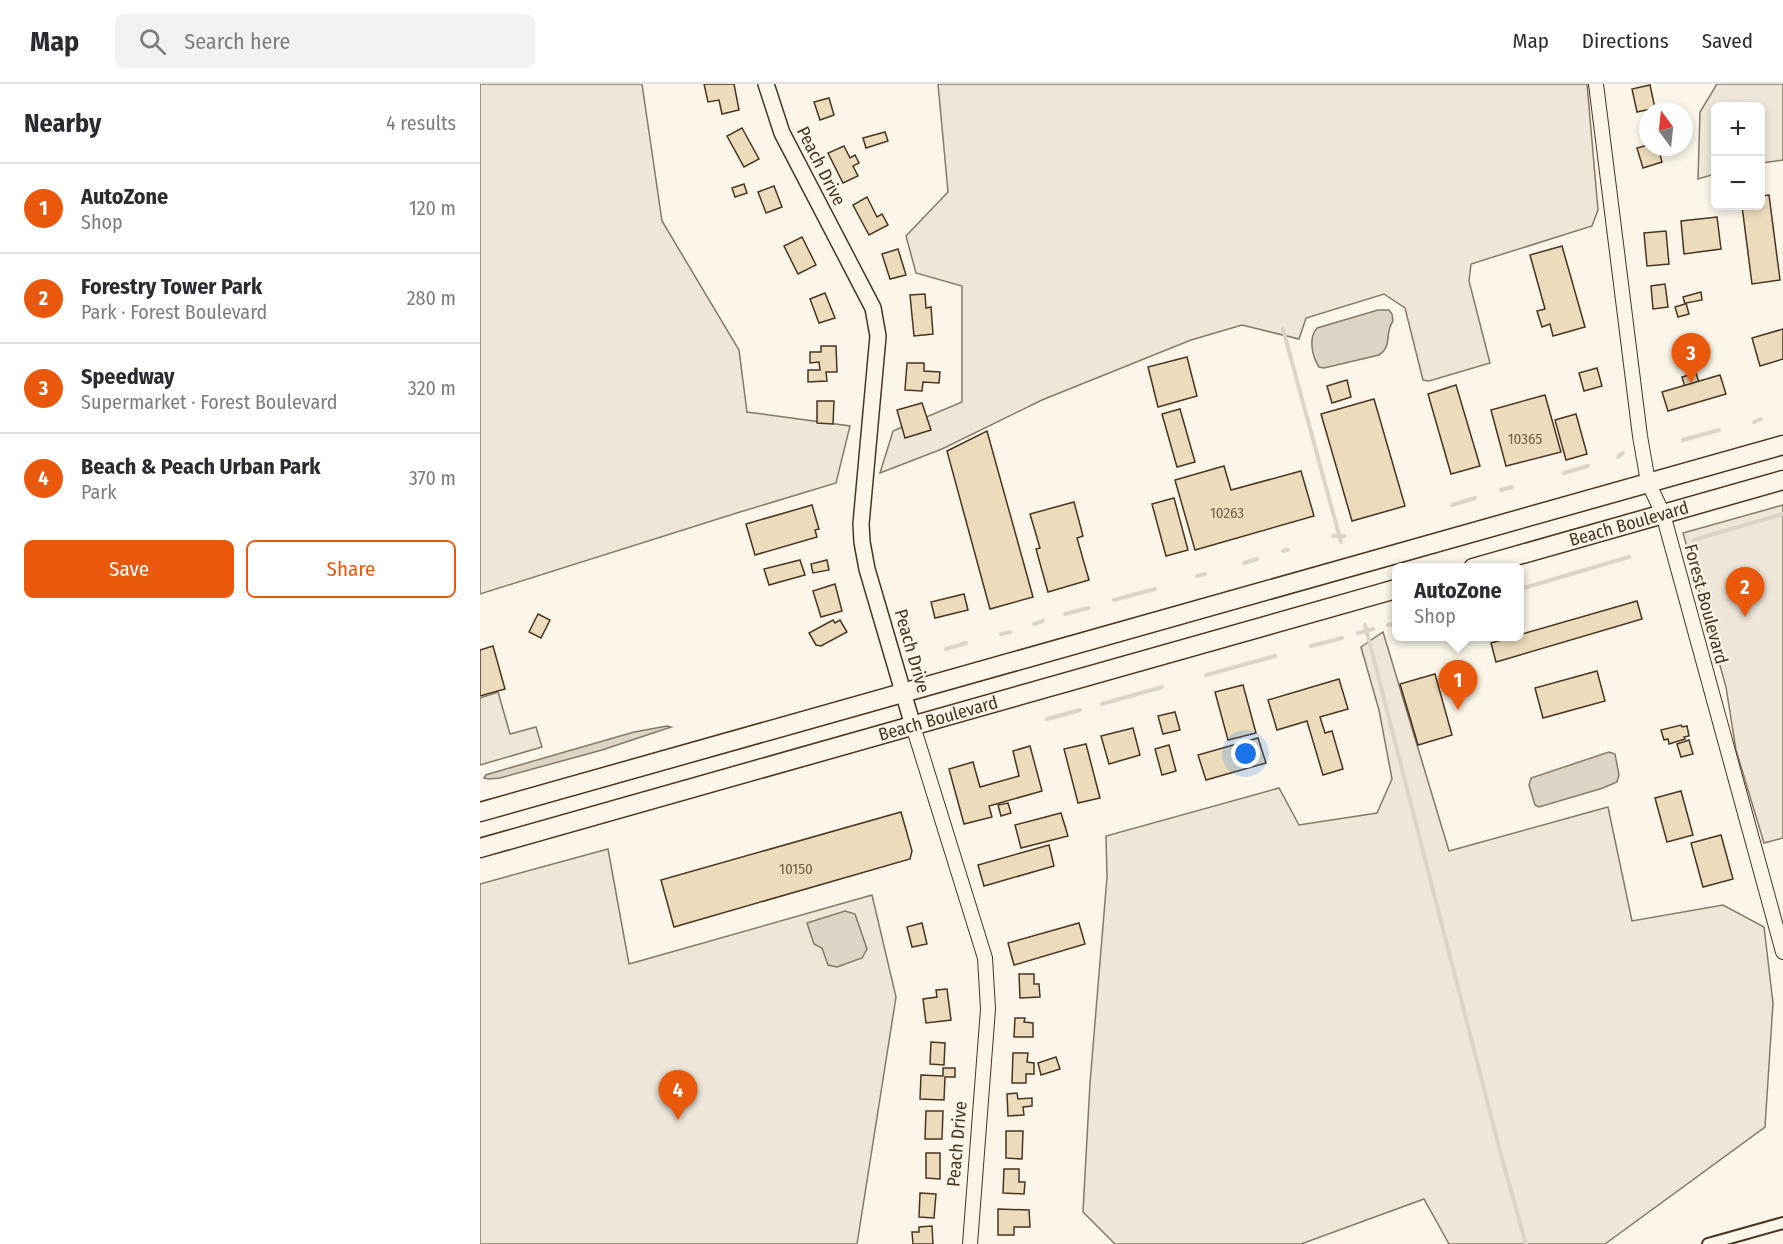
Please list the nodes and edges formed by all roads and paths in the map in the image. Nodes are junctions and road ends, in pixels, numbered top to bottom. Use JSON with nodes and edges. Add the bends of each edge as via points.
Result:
{"nodes":[{"id":1,"x":766,"y":84,"type":"edge"},
{"id":2,"x":1596,"y":84,"type":"edge"},
{"id":3,"x":1783,"y":445,"type":"edge"},
{"id":4,"x":1783,"y":480,"type":"edge"},
{"id":5,"x":1648,"y":482,"type":"junction"},
{"id":6,"x":1663,"y":514,"type":"junction"},
{"id":7,"x":1487,"y":563,"type":"edge"},
{"id":8,"x":1392,"y":590,"type":"edge"},
{"id":9,"x":903,"y":693,"type":"junction"},
{"id":10,"x":913,"y":726,"type":"junction"},
{"id":11,"x":480,"y":812,"type":"edge"},
{"id":12,"x":480,"y":848,"type":"edge"},
{"id":13,"x":1780,"y":931,"type":"edge"},
{"id":14,"x":1783,"y":952,"type":"edge"},
{"id":15,"x":1783,"y":1223,"type":"edge"},
{"id":16,"x":970,"y":1244,"type":"edge"},
{"id":17,"x":1708,"y":1244,"type":"edge"}],
"edges":[{"from":1,"to":9,"type":"main road","name":"Peach Drive","via":[[782,134],[873,308],[878,336],[862,542]]},
{"from":2,"to":5,"type":"street","name":"Forest Boulevard"},
{"from":3,"to":5,"type":"highway"},
{"from":4,"to":6,"type":"highway","name":"Beach Boulevard"},
{"from":5,"to":6,"type":"street","name":"Forest Boulevard"},
{"from":5,"to":9,"type":"highway"},
{"from":6,"to":7,"type":"highway","name":"Beach Boulevard"},
{"from":6,"to":13,"type":"street","name":"Forest Boulevard"},
{"from":8,"to":10,"type":"highway","name":"Beach Boulevard"},
{"from":9,"to":10,"type":"main road","name":"Peach Drive"},
{"from":9,"to":11,"type":"highway"},
{"from":10,"to":12,"type":"highway","name":"Beach Boulevard"},
{"from":10,"to":16,"type":"street","name":"Peach Drive","via":[[985,958],[987,976],[988,1009]]},
{"from":13,"to":14,"type":"street","name":"Forest Boulevard"},
{"from":15,"to":17,"type":"street"}]}
